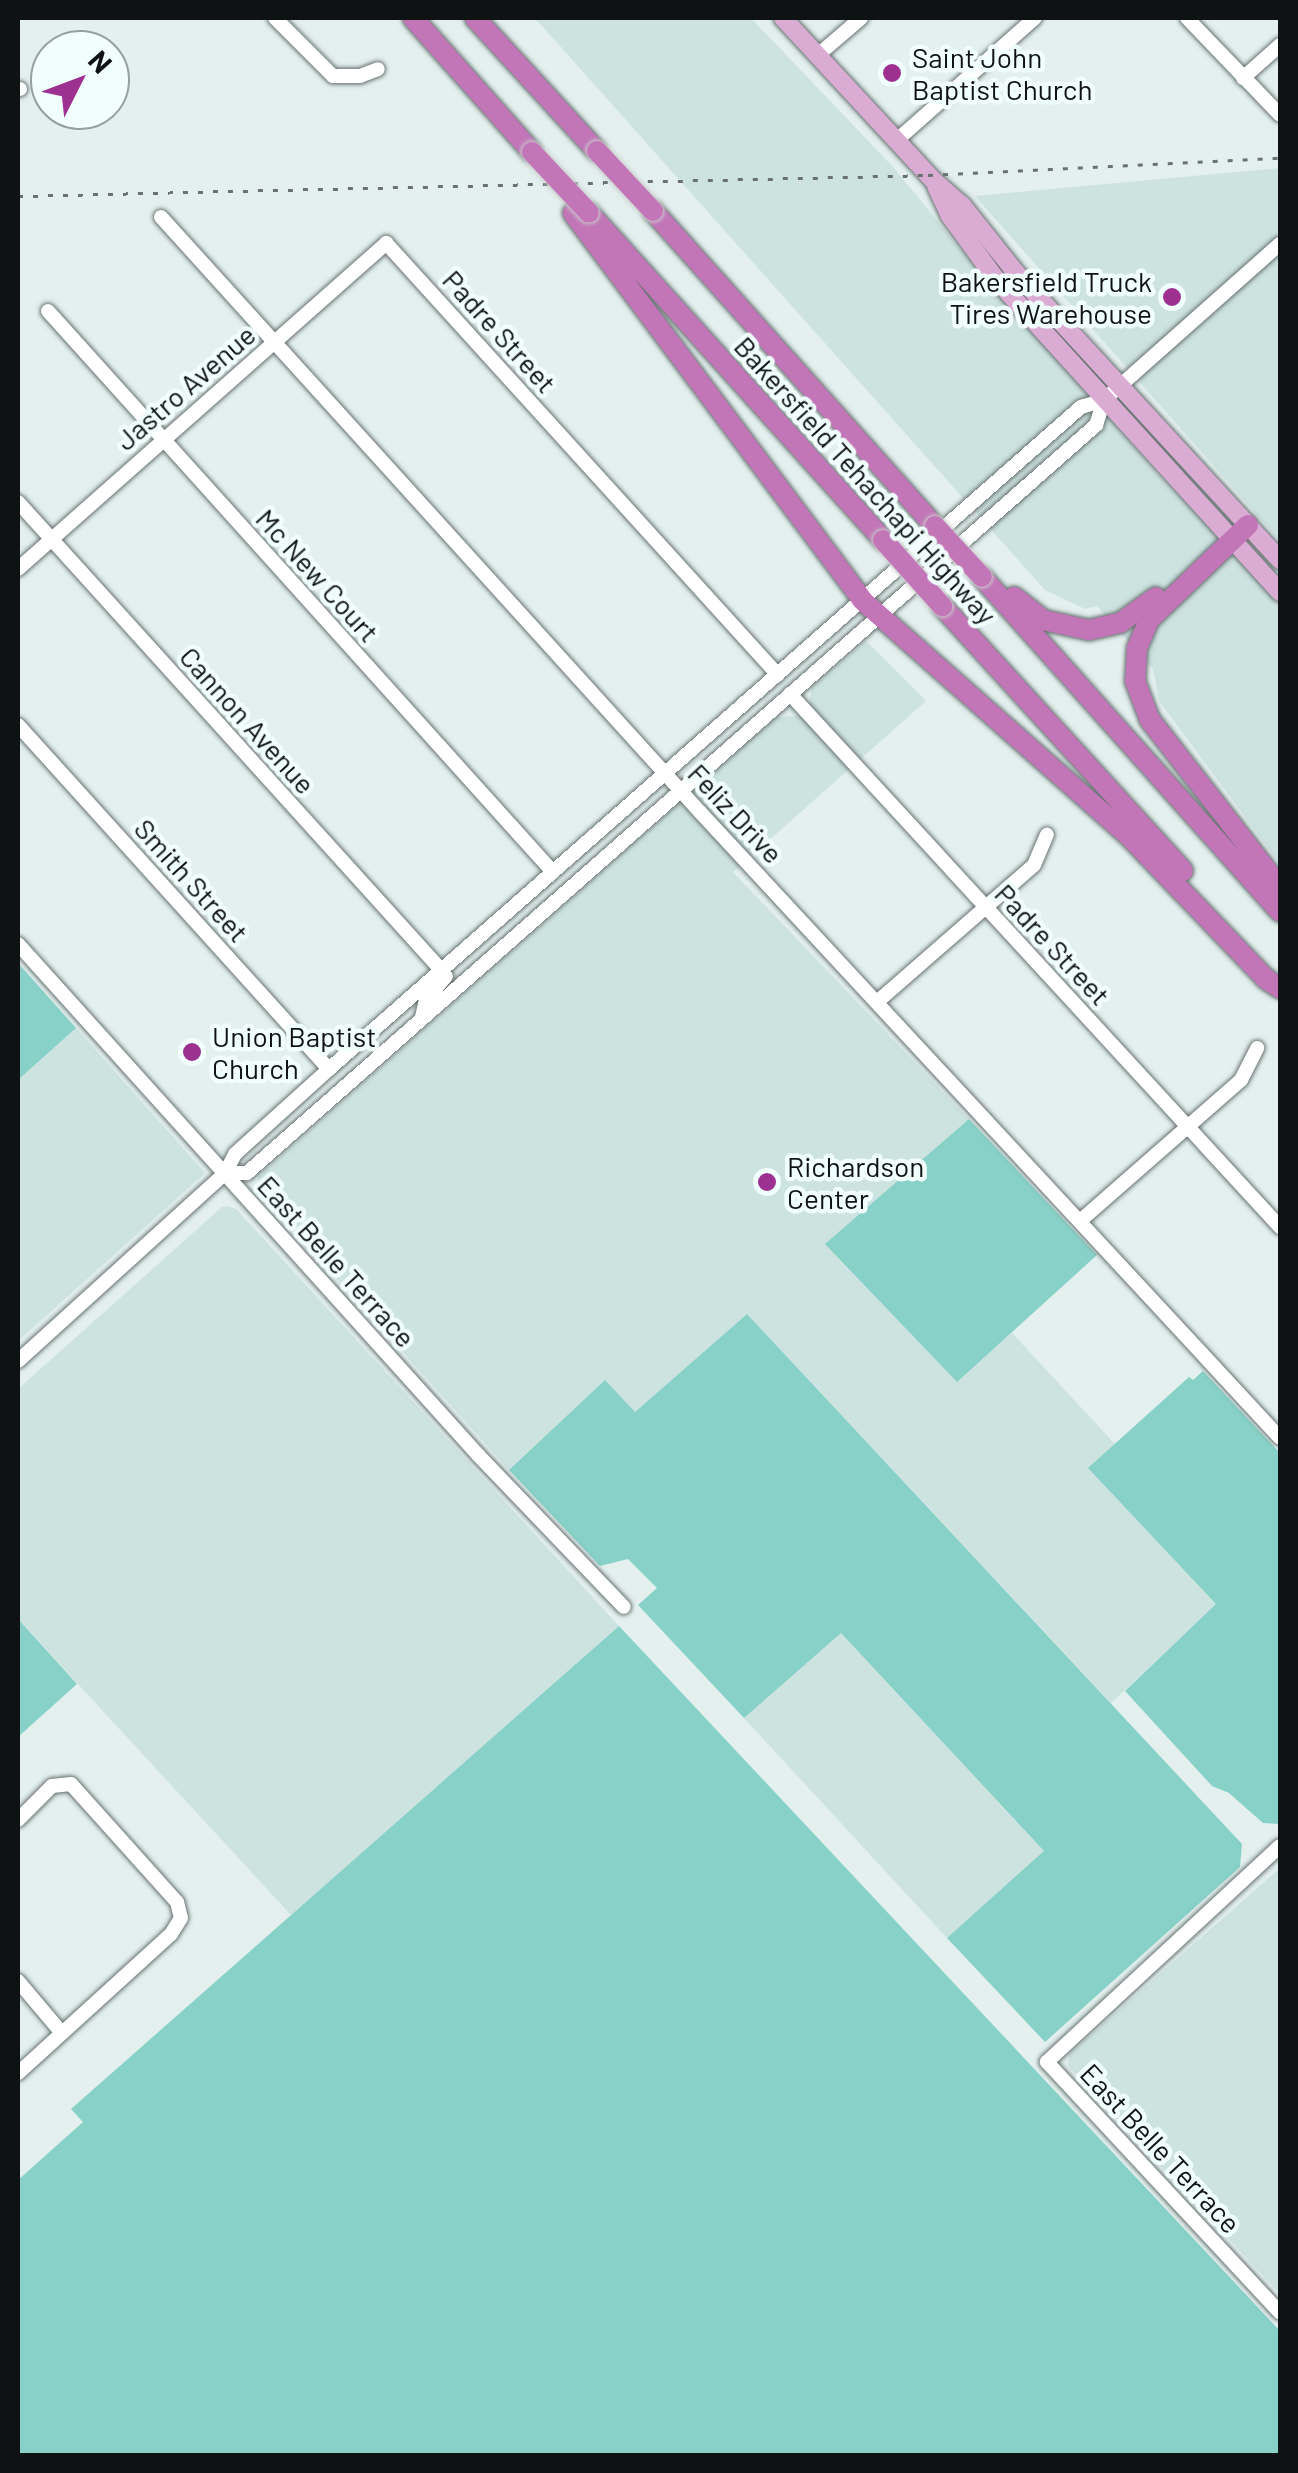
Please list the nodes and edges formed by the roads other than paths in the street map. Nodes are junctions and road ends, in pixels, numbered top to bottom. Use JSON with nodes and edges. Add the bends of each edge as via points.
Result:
{"nodes":[{"id":1,"x":275,"y":18,"type":"edge"},
{"id":2,"x":413,"y":18,"type":"edge"},
{"id":3,"x":475,"y":18,"type":"edge"},
{"id":4,"x":784,"y":18,"type":"edge"},
{"id":5,"x":861,"y":18,"type":"edge"},
{"id":6,"x":1035,"y":18,"type":"edge"},
{"id":7,"x":1187,"y":18,"type":"edge"},
{"id":8,"x":1280,"y":45,"type":"edge"},
{"id":9,"x":818,"y":55,"type":"junction"},
{"id":10,"x":378,"y":69,"type":"dead end"},
{"id":11,"x":1243,"y":78,"type":"junction"},
{"id":12,"x":1280,"y":115,"type":"edge"},
{"id":13,"x":897,"y":140,"type":"junction"},
{"id":14,"x":934,"y":181,"type":"junction"},
{"id":15,"x":581,"y":213,"type":"junction"},
{"id":16,"x":161,"y":217,"type":"dead end"},
{"id":17,"x":386,"y":243,"type":"joint"},
{"id":18,"x":1280,"y":244,"type":"edge"},
{"id":19,"x":48,"y":311,"type":"dead end"},
{"id":20,"x":274,"y":342,"type":"junction"},
{"id":21,"x":1120,"y":386,"type":"junction"},
{"id":22,"x":1104,"y":400,"type":"junction"},
{"id":23,"x":162,"y":441,"type":"junction"},
{"id":24,"x":18,"y":502,"type":"edge"},
{"id":25,"x":1236,"y":528,"type":"junction"},
{"id":26,"x":51,"y":540,"type":"junction"},
{"id":27,"x":1280,"y":560,"type":"edge"},
{"id":28,"x":18,"y":569,"type":"edge"},
{"id":29,"x":984,"y":575,"type":"junction"},
{"id":30,"x":1280,"y":592,"type":"edge"},
{"id":31,"x":869,"y":608,"type":"junction"},
{"id":32,"x":778,"y":676,"type":"junction"},
{"id":33,"x":790,"y":694,"type":"junction"},
{"id":34,"x":18,"y":725,"type":"edge"},
{"id":35,"x":666,"y":774,"type":"junction"},
{"id":36,"x":680,"y":790,"type":"junction"},
{"id":37,"x":1047,"y":835,"type":"dead end"},
{"id":38,"x":554,"y":872,"type":"junction"},
{"id":39,"x":1280,"y":887,"type":"edge"},
{"id":40,"x":985,"y":908,"type":"junction"},
{"id":41,"x":1280,"y":911,"type":"edge"},
{"id":42,"x":483,"y":934,"type":"junction"},
{"id":43,"x":18,"y":944,"type":"edge"},
{"id":44,"x":442,"y":971,"type":"junction"},
{"id":45,"x":1280,"y":977,"type":"edge"},
{"id":46,"x":1280,"y":988,"type":"edge"},
{"id":47,"x":878,"y":1002,"type":"junction"},
{"id":48,"x":422,"y":1018,"type":"junction"},
{"id":49,"x":1257,"y":1048,"type":"dead end"},
{"id":50,"x":330,"y":1069,"type":"junction"},
{"id":51,"x":1188,"y":1127,"type":"junction"},
{"id":52,"x":225,"y":1174,"type":"junction"},
{"id":53,"x":1080,"y":1221,"type":"junction"},
{"id":54,"x":1280,"y":1227,"type":"edge"},
{"id":55,"x":18,"y":1361,"type":"edge"},
{"id":56,"x":1280,"y":1438,"type":"edge"},
{"id":57,"x":624,"y":1608,"type":"dead end"},
{"id":58,"x":18,"y":1820,"type":"edge"},
{"id":59,"x":1280,"y":1846,"type":"edge"},
{"id":60,"x":18,"y":1981,"type":"edge"},
{"id":61,"x":62,"y":2033,"type":"junction"},
{"id":62,"x":18,"y":2073,"type":"edge"},
{"id":63,"x":1280,"y":2313,"type":"edge"}],
"edges":[{"from":1,"to":10,"type":"street","via":[[333,76]]},
{"from":2,"to":15,"type":"highway","bridge":true},
{"from":3,"to":29,"type":"highway","name":"Bakersfield Tehachapi Highway","bridge":true},
{"from":4,"to":9,"type":"main road"},
{"from":5,"to":9,"type":"street"},
{"from":6,"to":13,"type":"street"},
{"from":7,"to":11,"type":"street"},
{"from":8,"to":11,"type":"street"},
{"from":9,"to":13,"type":"main road"},
{"from":11,"to":12,"type":"street"},
{"from":13,"to":14,"type":"main road"},
{"from":14,"to":21,"type":"main road"},
{"from":14,"to":22,"type":"main road","via":[[950,216],[996,279]]},
{"from":15,"to":31,"type":"highway"},
{"from":15,"to":45,"type":"highway","name":"Bakersfield Tehachapi Highway","bridge":true},
{"from":16,"to":20,"type":"street","name":"Feliz Drive"},
{"from":17,"to":20,"type":"street","name":"Jastro Avenue"},
{"from":17,"to":32,"type":"street","name":"Padre Street"},
{"from":18,"to":21,"type":"street"},
{"from":19,"to":23,"type":"street","name":"Mc New Court"},
{"from":20,"to":23,"type":"street","name":"Jastro Avenue"},
{"from":20,"to":35,"type":"street","name":"Feliz Drive"},
{"from":21,"to":22,"type":"street"},
{"from":21,"to":25,"type":"main road"},
{"from":22,"to":25,"type":"main road"},
{"from":22,"to":31,"type":"street","via":[[1080,407]]},
{"from":22,"to":31,"type":"street","via":[[1096,425]]},
{"from":23,"to":26,"type":"street","name":"Jastro Avenue"},
{"from":23,"to":38,"type":"street","name":"Mc New Court"},
{"from":24,"to":26,"type":"street","name":"Cannon Avenue"},
{"from":25,"to":27,"type":"main road"},
{"from":25,"to":29,"type":"highway","via":[[1146,606],[1105,628],[1073,629],[1044,620]]},
{"from":25,"to":30,"type":"main road"},
{"from":25,"to":39,"type":"highway","via":[[1149,620],[1137,648],[1135,680],[1150,720]]},
{"from":26,"to":28,"type":"street","name":"Jastro Avenue"},
{"from":26,"to":44,"type":"street","name":"Cannon Avenue"},
{"from":29,"to":41,"type":"highway","name":"Bakersfield Tehachapi Highway"},
{"from":31,"to":32,"type":"street"},
{"from":31,"to":33,"type":"street"},
{"from":31,"to":46,"type":"highway","via":[[1128,835]]},
{"from":32,"to":35,"type":"street"},
{"from":33,"to":36,"type":"street"},
{"from":33,"to":40,"type":"street","name":"Padre Street"},
{"from":34,"to":50,"type":"street","name":"Smith Street"},
{"from":35,"to":36,"type":"street","name":"Feliz Drive"},
{"from":35,"to":38,"type":"street"},
{"from":36,"to":47,"type":"street","name":"Feliz Drive"},
{"from":36,"to":48,"type":"street"},
{"from":37,"to":40,"type":"street","via":[[1034,865]]},
{"from":38,"to":42,"type":"street"},
{"from":40,"to":47,"type":"street"},
{"from":40,"to":51,"type":"street","name":"Padre Street"},
{"from":42,"to":44,"type":"street"},
{"from":42,"to":48,"type":"street","via":[[426,1000]]},
{"from":43,"to":52,"type":"street","name":"East Belle Terrace"},
{"from":44,"to":50,"type":"street"},
{"from":47,"to":53,"type":"street","name":"Feliz Drive"},
{"from":48,"to":52,"type":"street","via":[[247,1173]]},
{"from":49,"to":51,"type":"street","via":[[1241,1080]]},
{"from":50,"to":52,"type":"street","via":[[235,1154]]},
{"from":51,"to":53,"type":"street"},
{"from":51,"to":54,"type":"street","name":"Padre Street"},
{"from":52,"to":55,"type":"street"},
{"from":52,"to":57,"type":"street","name":"East Belle Terrace"},
{"from":53,"to":56,"type":"street","name":"Feliz Drive"},
{"from":58,"to":61,"type":"street","via":[[52,1786],[80,1790],[177,1902],[180,1918],[171,1934]]},
{"from":59,"to":63,"type":"street","name":"East Belle Terrace","via":[[1047,2062]]},
{"from":60,"to":61,"type":"street"},
{"from":61,"to":62,"type":"street"}]}
